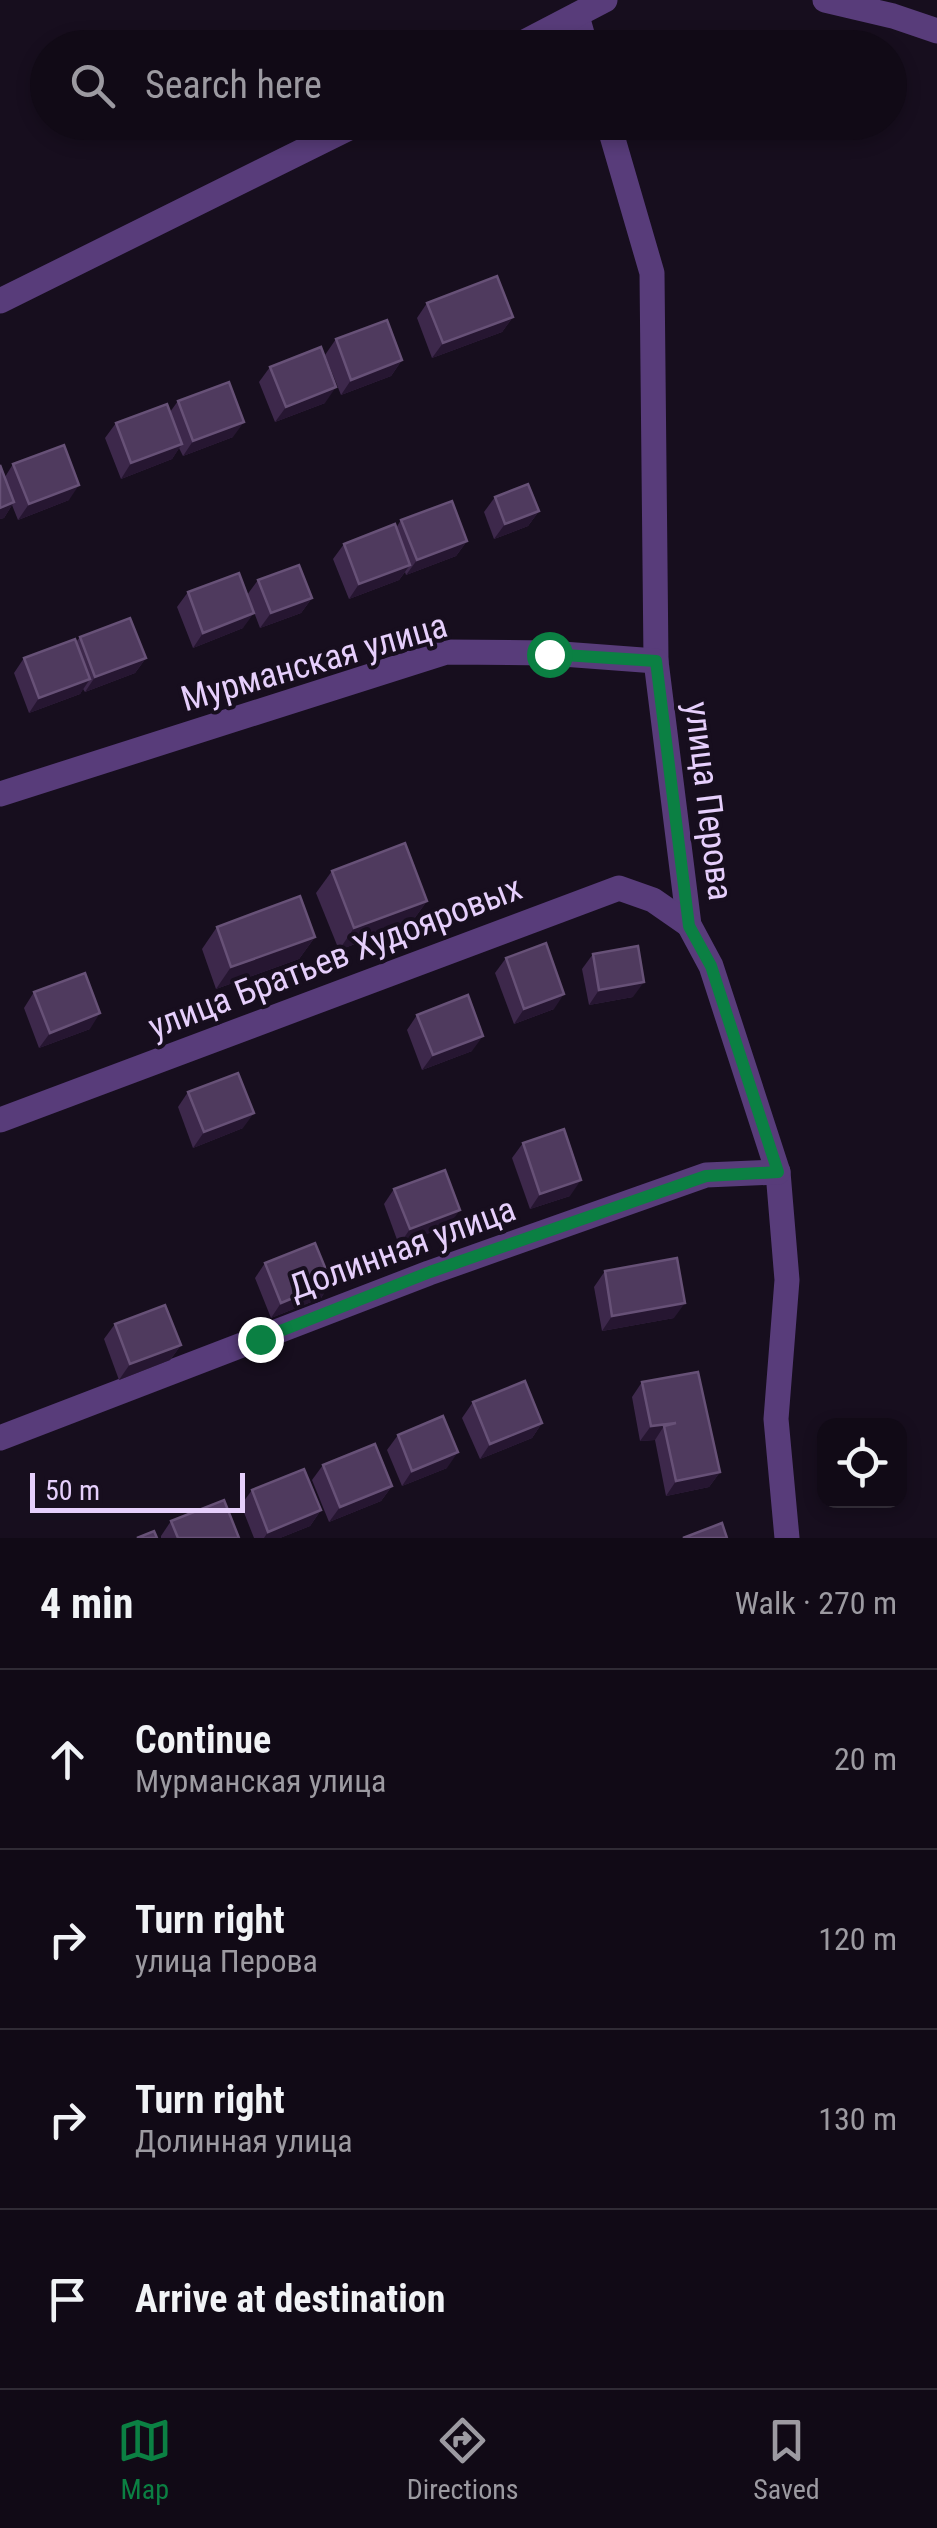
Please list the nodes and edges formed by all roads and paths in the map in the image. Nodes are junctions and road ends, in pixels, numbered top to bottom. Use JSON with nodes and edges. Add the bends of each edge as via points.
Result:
{"nodes":[{"id":1,"x":605,"y":0,"type":"edge"},
{"id":2,"x":825,"y":0,"type":"edge"},
{"id":3,"x":577,"y":16,"type":"junction"},
{"id":4,"x":549,"y":30,"type":"edge"},
{"id":5,"x":581,"y":30,"type":"edge"},
{"id":6,"x":937,"y":31,"type":"edge"},
{"id":7,"x":325,"y":140,"type":"edge"},
{"id":8,"x":613,"y":140,"type":"edge"},
{"id":9,"x":0,"y":301,"type":"edge"},
{"id":10,"x":656,"y":661,"type":"junction"},
{"id":11,"x":0,"y":794,"type":"edge"},
{"id":12,"x":689,"y":926,"type":"junction"},
{"id":13,"x":0,"y":1120,"type":"edge"},
{"id":14,"x":778,"y":1172,"type":"junction"},
{"id":15,"x":0,"y":1438,"type":"edge"},
{"id":16,"x":788,"y":1538,"type":"edge"}],
"edges":[{"from":1,"to":3,"type":"street"},
{"from":2,"to":6,"type":"street"},
{"from":3,"to":4,"type":"street"},
{"from":3,"to":5,"type":"street"},
{"from":7,"to":9,"type":"street"},
{"from":8,"to":10,"type":"street","name":"улица Перова","via":[[652,273]]},
{"from":10,"to":11,"type":"street","name":"Мурманская улица","via":[[446,652]]},
{"from":10,"to":12,"type":"street","name":"улица Перова"},
{"from":12,"to":13,"type":"street","name":"улица Братьев Худояровых","via":[[653,900],[619,888]]},
{"from":12,"to":14,"type":"street","name":"улица Перова","via":[[711,966]]},
{"from":14,"to":15,"type":"street","name":"Долинная улица","via":[[706,1176],[430,1272]]},
{"from":14,"to":16,"type":"street","name":"улица Перова","via":[[787,1280],[776,1419]]}]}
